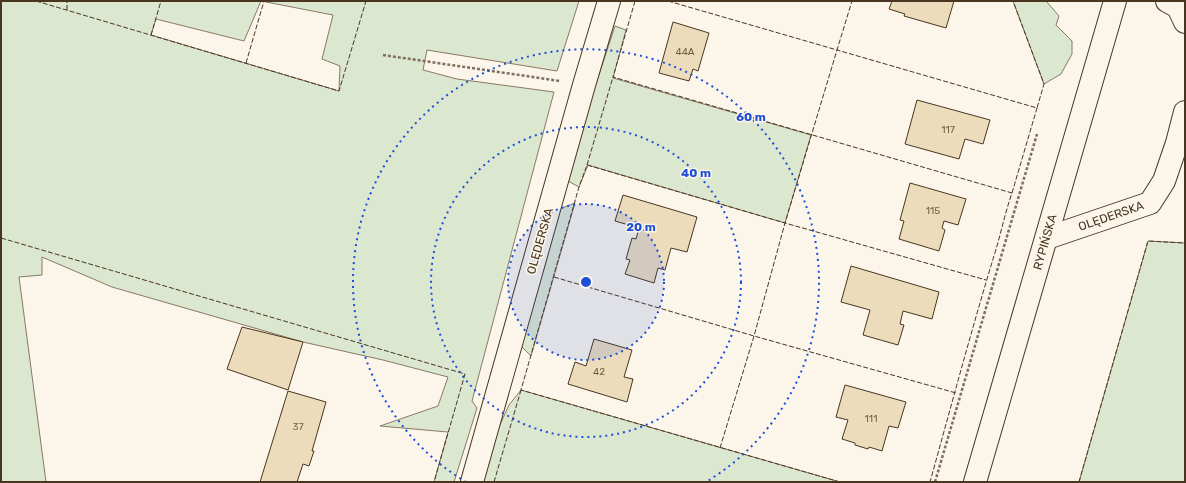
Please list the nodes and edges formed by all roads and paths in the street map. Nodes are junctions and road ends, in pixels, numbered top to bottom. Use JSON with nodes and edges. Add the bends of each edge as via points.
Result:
{"nodes":[{"id":1,"x":609,"y":1,"type":"edge"},
{"id":2,"x":1115,"y":1,"type":"edge"},
{"id":3,"x":1167,"y":1,"type":"edge"},
{"id":4,"x":1185,"y":22,"type":"edge"},
{"id":5,"x":383,"y":55,"type":"dead end"},
{"id":6,"x":584,"y":85,"type":"junction"},
{"id":7,"x":1185,"y":112,"type":"edge"},
{"id":8,"x":1037,"y":134,"type":"dead end"},
{"id":9,"x":1046,"y":238,"type":"junction"},
{"id":10,"x":472,"y":482,"type":"edge"},
{"id":11,"x":935,"y":482,"type":"edge"},
{"id":12,"x":975,"y":482,"type":"edge"}],
"edges":[{"from":1,"to":6,"type":"street","name":"OLĘDERSKA"},
{"from":2,"to":9,"type":"street","name":"RYPIŃSKA"},
{"from":3,"to":4,"type":"street","via":[[1178,7]]},
{"from":5,"to":6,"type":"path"},
{"from":6,"to":10,"type":"street","name":"OLĘDERSKA"},
{"from":7,"to":9,"type":"street","name":"OLĘDERSKA","via":[[1164,181],[1150,203]]},
{"from":8,"to":11,"type":"path"},
{"from":9,"to":12,"type":"street","name":"RYPIŃSKA"}]}
